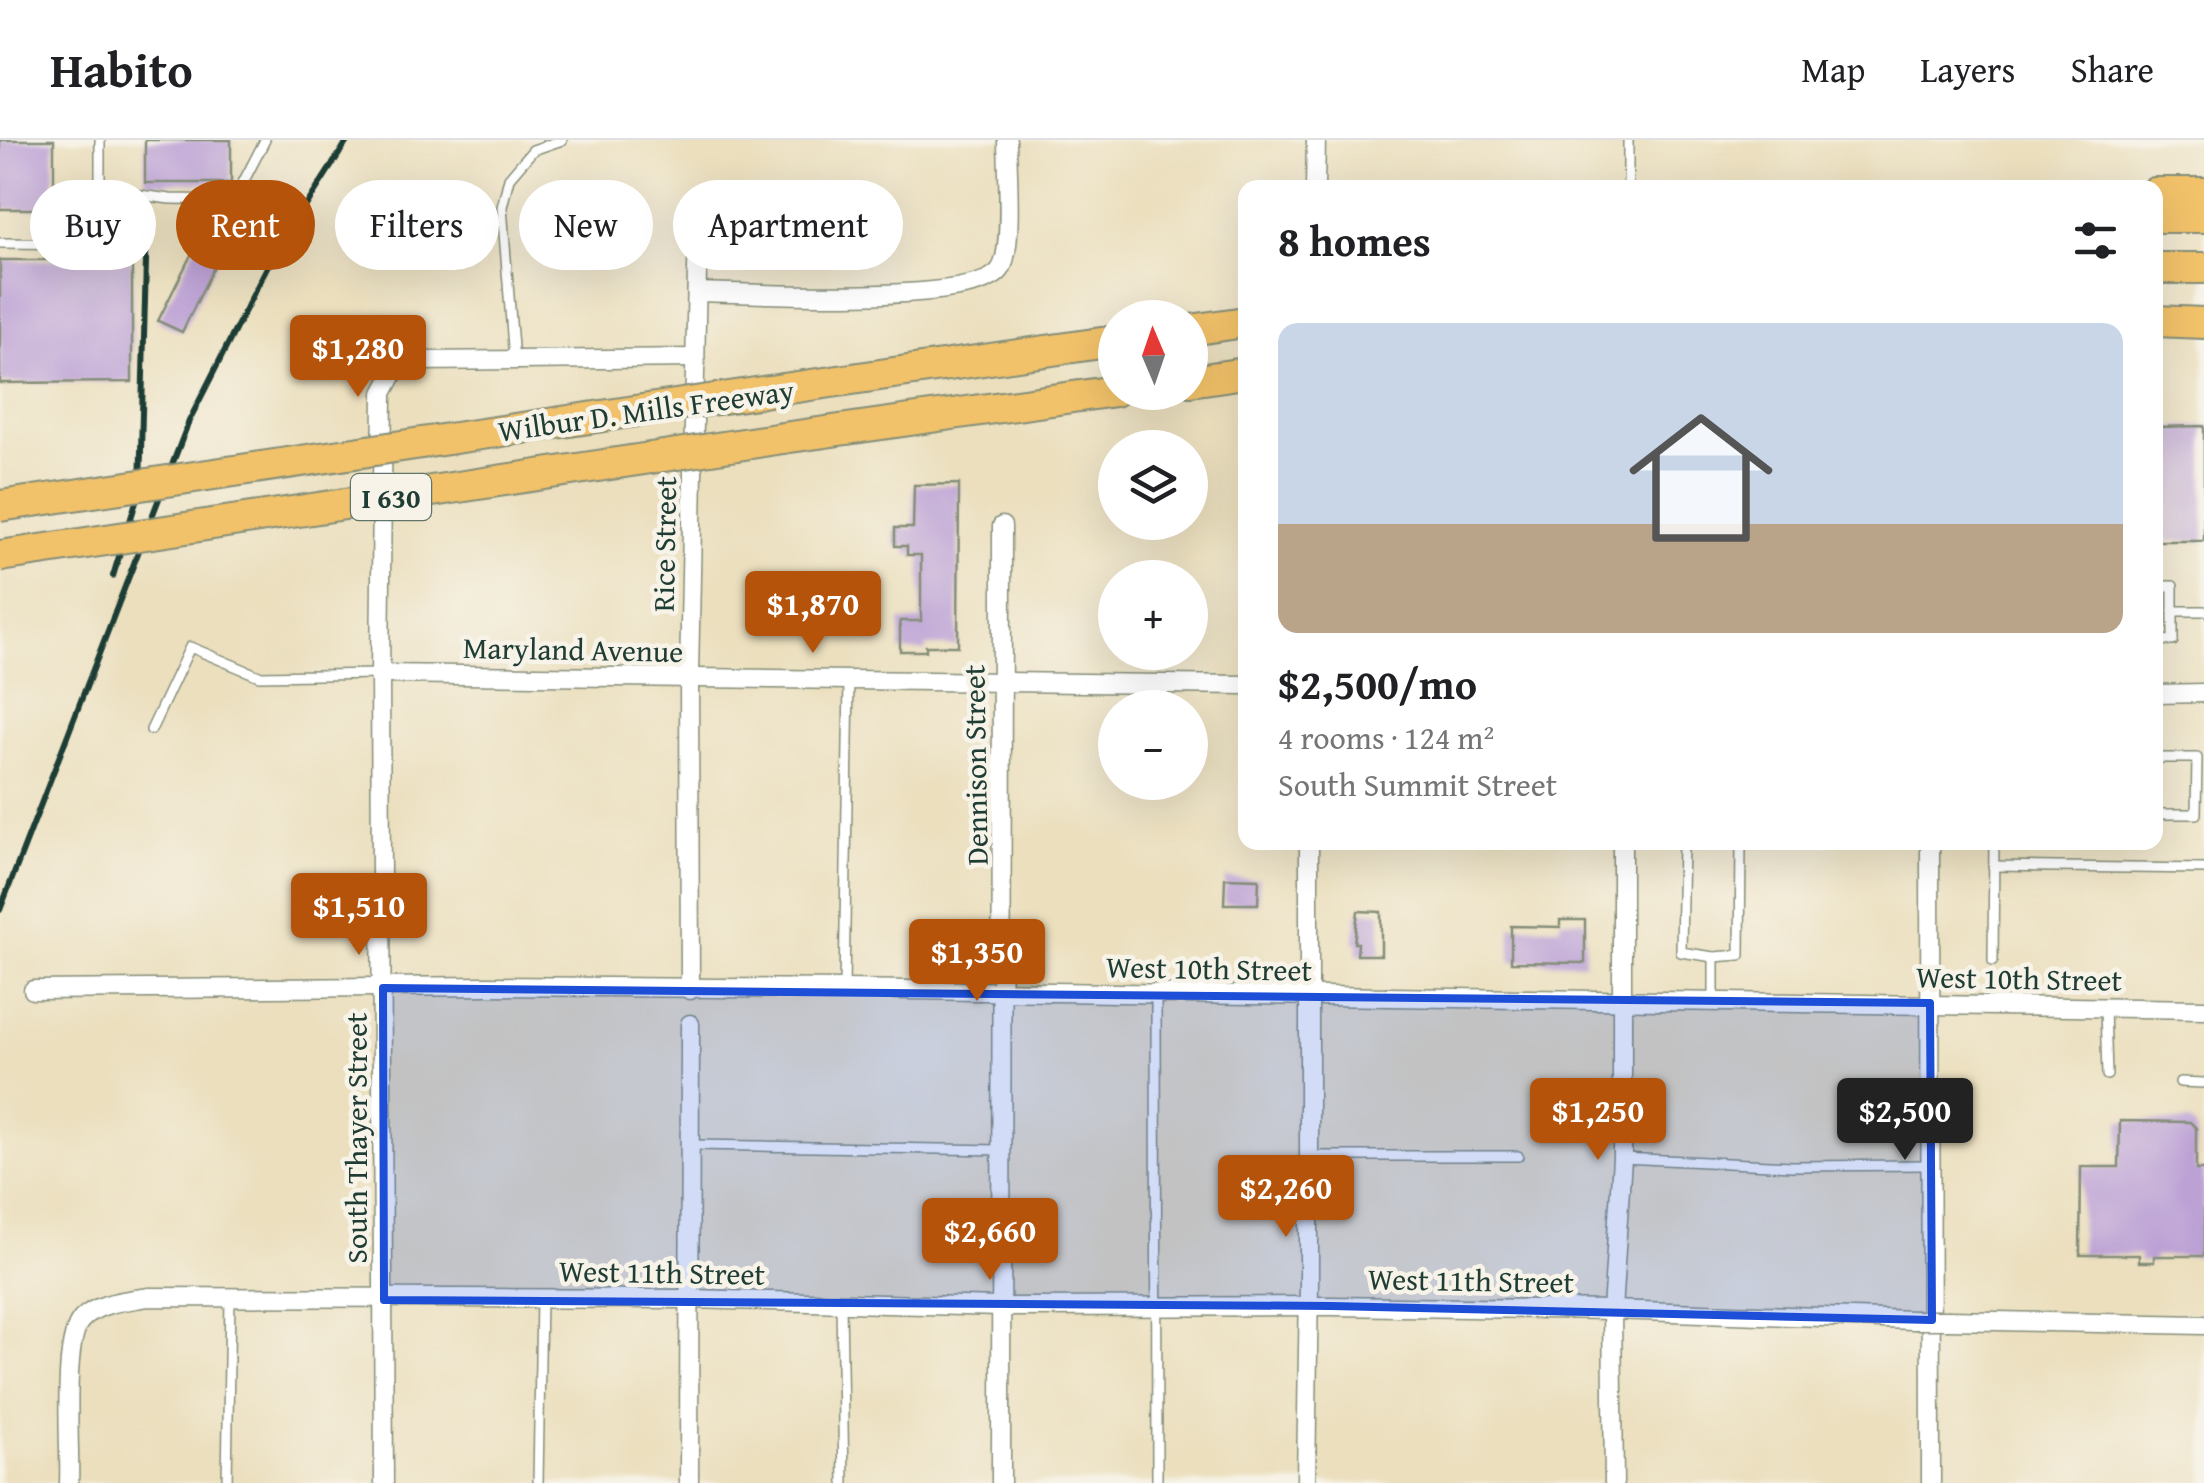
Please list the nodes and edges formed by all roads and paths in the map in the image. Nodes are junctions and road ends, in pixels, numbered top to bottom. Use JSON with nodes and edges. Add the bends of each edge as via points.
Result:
{"nodes":[{"id":1,"x":100,"y":140,"type":"edge"},
{"id":2,"x":265,"y":140,"type":"edge"},
{"id":3,"x":562,"y":140,"type":"edge"},
{"id":4,"x":1007,"y":140,"type":"edge"},
{"id":5,"x":1316,"y":140,"type":"edge"},
{"id":6,"x":1628,"y":140,"type":"edge"},
{"id":7,"x":100,"y":180,"type":"edge"},
{"id":8,"x":1315,"y":180,"type":"edge"},
{"id":9,"x":1628,"y":180,"type":"edge"},
{"id":10,"x":2163,"y":193,"type":"edge"},
{"id":11,"x":2204,"y":193,"type":"edge"},
{"id":12,"x":156,"y":197,"type":"edge"},
{"id":13,"x":2163,"y":217,"type":"edge"},
{"id":14,"x":2204,"y":218,"type":"edge"},
{"id":15,"x":0,"y":243,"type":"edge"},
{"id":16,"x":30,"y":243,"type":"edge"},
{"id":17,"x":2163,"y":268,"type":"edge"},
{"id":18,"x":2204,"y":268,"type":"edge"},
{"id":19,"x":697,"y":270,"type":"edge"},
{"id":20,"x":697,"y":292,"type":"junction"},
{"id":21,"x":2163,"y":321,"type":"edge"},
{"id":22,"x":2204,"y":322,"type":"edge"},
{"id":23,"x":1238,"y":323,"type":"edge"},
{"id":24,"x":1208,"y":327,"type":"edge"},
{"id":25,"x":1098,"y":343,"type":"edge"},
{"id":26,"x":695,"y":358,"type":"junction"},
{"id":27,"x":514,"y":360,"type":"junction"},
{"id":28,"x":1238,"y":374,"type":"edge"},
{"id":29,"x":1208,"y":378,"type":"edge"},
{"id":30,"x":1098,"y":393,"type":"edge"},
{"id":31,"x":0,"y":506,"type":"edge"},
{"id":32,"x":1002,"y":526,"type":"dead end"},
{"id":33,"x":137,"y":536,"type":"junction"},
{"id":34,"x":0,"y":556,"type":"edge"},
{"id":35,"x":0,"y":572,"type":"edge"},
{"id":36,"x":2163,"y":586,"type":"edge"},
{"id":37,"x":2173,"y":611,"type":"junction"},
{"id":38,"x":2204,"y":612,"type":"edge"},
{"id":39,"x":2163,"y":640,"type":"edge"},
{"id":40,"x":380,"y":674,"type":"junction"},
{"id":41,"x":689,"y":677,"type":"junction"},
{"id":42,"x":849,"y":680,"type":"junction"},
{"id":43,"x":1000,"y":682,"type":"junction"},
{"id":44,"x":1238,"y":685,"type":"edge"},
{"id":45,"x":2204,"y":692,"type":"edge"},
{"id":46,"x":2163,"y":694,"type":"edge"},
{"id":47,"x":151,"y":730,"type":"dead end"},
{"id":48,"x":2163,"y":758,"type":"edge"},
{"id":49,"x":2163,"y":814,"type":"edge"},
{"id":50,"x":1309,"y":850,"type":"edge"},
{"id":51,"x":1622,"y":850,"type":"edge"},
{"id":52,"x":1683,"y":850,"type":"edge"},
{"id":53,"x":1741,"y":850,"type":"edge"},
{"id":54,"x":1930,"y":850,"type":"edge"},
{"id":55,"x":1994,"y":850,"type":"edge"},
{"id":56,"x":1994,"y":866,"type":"junction"},
{"id":57,"x":2204,"y":869,"type":"edge"},
{"id":58,"x":1714,"y":957,"type":"junction"},
{"id":59,"x":1993,"y":961,"type":"dead end"},
{"id":60,"x":383,"y":988,"type":"junction"},
{"id":61,"x":844,"y":989,"type":"junction"},
{"id":62,"x":33,"y":990,"type":"dead end"},
{"id":63,"x":690,"y":990,"type":"junction"},
{"id":64,"x":1000,"y":993,"type":"junction"},
{"id":65,"x":1156,"y":994,"type":"junction"},
{"id":66,"x":1309,"y":997,"type":"junction"},
{"id":67,"x":1622,"y":1001,"type":"junction"},
{"id":68,"x":1714,"y":1002,"type":"junction"},
{"id":69,"x":1930,"y":1003,"type":"junction"},
{"id":70,"x":2106,"y":1008,"type":"junction"},
{"id":71,"x":2204,"y":1009,"type":"edge"},
{"id":72,"x":690,"y":1024,"type":"dead end"},
{"id":73,"x":2106,"y":1075,"type":"dead end"},
{"id":74,"x":2180,"y":1082,"type":"dead end"},
{"id":75,"x":2204,"y":1083,"type":"edge"},
{"id":76,"x":689,"y":1145,"type":"junction"},
{"id":77,"x":1002,"y":1150,"type":"junction"},
{"id":78,"x":1309,"y":1156,"type":"junction"},
{"id":79,"x":1518,"y":1156,"type":"dead end"},
{"id":80,"x":1622,"y":1158,"type":"junction"},
{"id":81,"x":1929,"y":1165,"type":"junction"},
{"id":82,"x":230,"y":1298,"type":"junction"},
{"id":83,"x":542,"y":1298,"type":"junction"},
{"id":84,"x":692,"y":1299,"type":"junction"},
{"id":85,"x":384,"y":1300,"type":"junction"},
{"id":86,"x":841,"y":1303,"type":"junction"},
{"id":87,"x":1156,"y":1304,"type":"junction"},
{"id":88,"x":1309,"y":1306,"type":"junction"},
{"id":89,"x":1001,"y":1307,"type":"junction"},
{"id":90,"x":1612,"y":1310,"type":"junction"},
{"id":91,"x":2204,"y":1325,"type":"edge"},
{"id":92,"x":70,"y":1483,"type":"edge"},
{"id":93,"x":227,"y":1483,"type":"edge"},
{"id":94,"x":384,"y":1483,"type":"edge"},
{"id":95,"x":538,"y":1483,"type":"edge"},
{"id":96,"x":689,"y":1483,"type":"edge"},
{"id":97,"x":844,"y":1483,"type":"edge"},
{"id":98,"x":1001,"y":1483,"type":"edge"},
{"id":99,"x":1157,"y":1483,"type":"edge"},
{"id":100,"x":1306,"y":1483,"type":"edge"},
{"id":101,"x":1614,"y":1483,"type":"edge"},
{"id":102,"x":1930,"y":1483,"type":"edge"}],
"edges":[{"from":1,"to":7,"type":"lane"},
{"from":2,"to":12,"type":"lane","via":[[234,200]]},
{"from":3,"to":27,"type":"lane","via":[[532,150],[509,178],[502,207]]},
{"from":4,"to":20,"type":"street","via":[[1007,246],[1000,271],[989,279],[954,289],[867,294]]},
{"from":5,"to":8,"type":"street"},
{"from":6,"to":9,"type":"lane"},
{"from":10,"to":11,"type":"highway"},
{"from":13,"to":14,"type":"highway"},
{"from":15,"to":16,"type":"lane"},
{"from":17,"to":18,"type":"highway"},
{"from":19,"to":20,"type":"street","name":"Rice Street"},
{"from":20,"to":26,"type":"street","name":"Rice Street"},
{"from":21,"to":22,"type":"highway"},
{"from":23,"to":24,"type":"highway"},
{"from":25,"to":31,"type":"highway","name":"Wilbur D. Mills Freeway","number":"I 630","bridge":true},
{"from":26,"to":27,"type":"street"},
{"from":26,"to":41,"type":"street","name":"Rice Street"},
{"from":27,"to":40,"type":"street","name":"South Thayer Street","via":[[419,360],[390,376],[381,408]]},
{"from":28,"to":29,"type":"highway"},
{"from":30,"to":33,"type":"highway","name":"Wilbur D. Mills Freeway","number":"I 630","bridge":true},
{"from":32,"to":43,"type":"street","name":"Dennison Street"},
{"from":33,"to":34,"type":"highway","name":"Wilbur D. Mills Freeway","number":"I 630","bridge":true},
{"from":33,"to":35,"type":"highway","bridge":true},
{"from":36,"to":37,"type":"lane","via":[[2173,586]]},
{"from":37,"to":38,"type":"lane"},
{"from":37,"to":39,"type":"lane","via":[[2172,640]]},
{"from":40,"to":41,"type":"street","name":"Maryland Avenue"},
{"from":40,"to":47,"type":"lane","via":[[259,676],[190,648]]},
{"from":40,"to":60,"type":"street","name":"South Thayer Street"},
{"from":41,"to":42,"type":"street","name":"Maryland Avenue"},
{"from":41,"to":63,"type":"street","name":"Rice Street"},
{"from":42,"to":43,"type":"street","name":"Maryland Avenue"},
{"from":42,"to":61,"type":"lane"},
{"from":43,"to":44,"type":"street","name":"Maryland Avenue"},
{"from":43,"to":64,"type":"street","name":"Dennison Street"},
{"from":45,"to":46,"type":"street"},
{"from":48,"to":49,"type":"lane","via":[[2197,758],[2196,814]]},
{"from":50,"to":66,"type":"street"},
{"from":51,"to":67,"type":"street"},
{"from":52,"to":58,"type":"lane","via":[[1681,952]]},
{"from":53,"to":58,"type":"lane","via":[[1740,955]]},
{"from":54,"to":69,"type":"street"},
{"from":55,"to":56,"type":"lane"},
{"from":56,"to":57,"type":"lane"},
{"from":56,"to":59,"type":"lane"},
{"from":58,"to":68,"type":"lane"},
{"from":60,"to":62,"type":"street","name":"West 10th Street"},
{"from":60,"to":63,"type":"street","name":"West 10th Street"},
{"from":60,"to":85,"type":"street","name":"South Thayer Street"},
{"from":61,"to":63,"type":"street","name":"West 10th Street"},
{"from":61,"to":64,"type":"street","name":"West 10th Street"},
{"from":64,"to":65,"type":"street","name":"West 10th Street"},
{"from":64,"to":77,"type":"street","name":"Dennison Street"},
{"from":65,"to":66,"type":"street","name":"West 10th Street"},
{"from":65,"to":87,"type":"lane"},
{"from":66,"to":67,"type":"street","name":"West 10th Street"},
{"from":66,"to":78,"type":"street"},
{"from":67,"to":68,"type":"street","name":"West 10th Street"},
{"from":67,"to":80,"type":"street"},
{"from":68,"to":69,"type":"street","name":"West 10th Street"},
{"from":69,"to":70,"type":"street","name":"West 10th Street"},
{"from":69,"to":81,"type":"street"},
{"from":70,"to":71,"type":"street","name":"West 10th Street"},
{"from":70,"to":73,"type":"lane"},
{"from":72,"to":76,"type":"street"},
{"from":74,"to":75,"type":"lane"},
{"from":76,"to":77,"type":"lane"},
{"from":76,"to":84,"type":"street"},
{"from":77,"to":89,"type":"street","name":"Dennison Street"},
{"from":78,"to":79,"type":"lane"},
{"from":78,"to":88,"type":"street"},
{"from":80,"to":81,"type":"lane"},
{"from":80,"to":90,"type":"street"},
{"from":81,"to":102,"type":"street"},
{"from":82,"to":85,"type":"street","name":"West 11th Street"},
{"from":82,"to":92,"type":"street","name":"West 11th Street","via":[[148,1297],[109,1303],[82,1318],[69,1370]]},
{"from":82,"to":93,"type":"lane"},
{"from":83,"to":84,"type":"street","name":"West 11th Street"},
{"from":83,"to":85,"type":"street","name":"West 11th Street"},
{"from":83,"to":95,"type":"lane"},
{"from":84,"to":86,"type":"street","name":"West 11th Street"},
{"from":84,"to":96,"type":"street"},
{"from":85,"to":94,"type":"street","name":"South Thayer Street"},
{"from":86,"to":89,"type":"street","name":"West 11th Street"},
{"from":86,"to":97,"type":"lane"},
{"from":87,"to":88,"type":"street","name":"West 11th Street"},
{"from":87,"to":89,"type":"street","name":"West 11th Street"},
{"from":87,"to":99,"type":"lane"},
{"from":88,"to":90,"type":"street","name":"West 11th Street"},
{"from":88,"to":100,"type":"street"},
{"from":89,"to":98,"type":"street","name":"Dennison Street"},
{"from":90,"to":91,"type":"street","name":"West 11th Street","bridge":true},
{"from":90,"to":101,"type":"street"}]}
